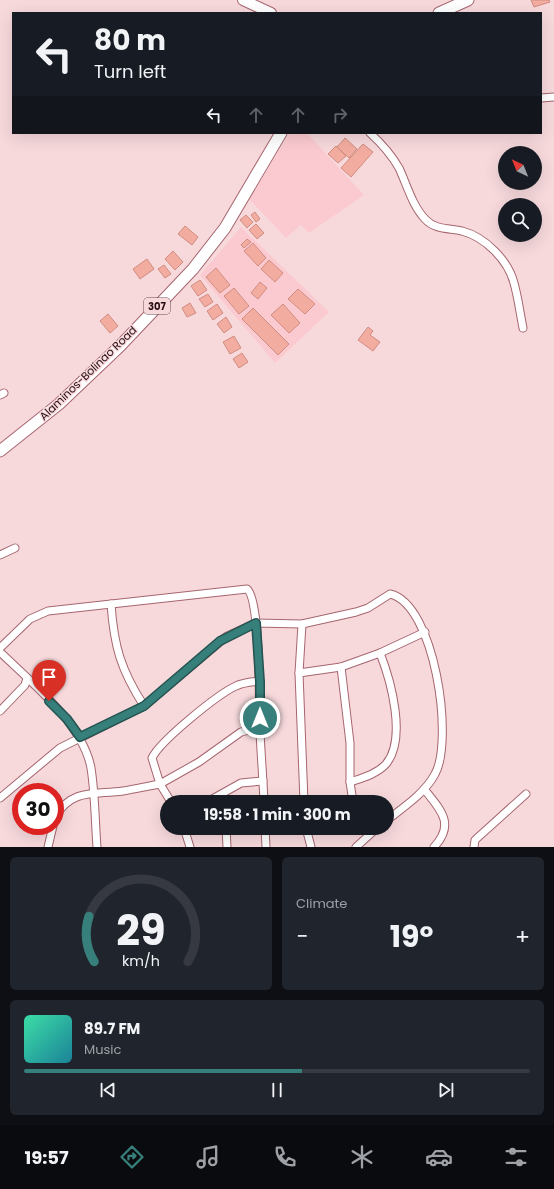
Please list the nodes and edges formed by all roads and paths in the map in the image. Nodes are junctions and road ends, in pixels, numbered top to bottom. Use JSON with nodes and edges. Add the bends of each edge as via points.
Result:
{"nodes":[{"id":1,"x":243,"y":0,"type":"edge"},
{"id":2,"x":468,"y":0,"type":"edge"},
{"id":3,"x":269,"y":12,"type":"edge"},
{"id":4,"x":441,"y":12,"type":"edge"},
{"id":5,"x":554,"y":97,"type":"edge"},
{"id":6,"x":542,"y":98,"type":"edge"},
{"id":7,"x":280,"y":134,"type":"edge"},
{"id":8,"x":371,"y":134,"type":"edge"},
{"id":9,"x":523,"y":328,"type":"dead end"},
{"id":10,"x":0,"y":451,"type":"edge"},
{"id":11,"x":15,"y":548,"type":"dead end"},
{"id":12,"x":0,"y":555,"type":"edge"},
{"id":13,"x":110,"y":604,"type":"junction"},
{"id":14,"x":256,"y":623,"type":"junction"},
{"id":15,"x":302,"y":624,"type":"junction"},
{"id":16,"x":425,"y":632,"type":"junction"},
{"id":17,"x":0,"y":648,"type":"edge"},
{"id":18,"x":0,"y":652,"type":"edge"},
{"id":19,"x":380,"y":653,"type":"junction"},
{"id":20,"x":341,"y":668,"type":"junction"},
{"id":21,"x":299,"y":673,"type":"junction"},
{"id":22,"x":27,"y":678,"type":"junction"},
{"id":23,"x":260,"y":682,"type":"junction"},
{"id":24,"x":144,"y":706,"type":"junction"},
{"id":25,"x":0,"y":711,"type":"edge"},
{"id":26,"x":260,"y":731,"type":"junction"},
{"id":27,"x":80,"y":737,"type":"junction"},
{"id":28,"x":263,"y":781,"type":"junction"},
{"id":29,"x":350,"y":782,"type":"junction"},
{"id":30,"x":160,"y":784,"type":"junction"},
{"id":31,"x":424,"y":789,"type":"junction"},
{"id":32,"x":93,"y":793,"type":"junction"},
{"id":33,"x":526,"y":794,"type":"dead end"},
{"id":34,"x":167,"y":795,"type":"edge"},
{"id":35,"x":225,"y":795,"type":"edge"},
{"id":36,"x":264,"y":795,"type":"edge"},
{"id":37,"x":304,"y":795,"type":"edge"},
{"id":38,"x":352,"y":795,"type":"edge"},
{"id":39,"x":0,"y":798,"type":"edge"},
{"id":40,"x":64,"y":805,"type":"edge"},
{"id":41,"x":394,"y":814,"type":"edge"},
{"id":42,"x":51,"y":835,"type":"edge"},
{"id":43,"x":186,"y":835,"type":"edge"},
{"id":44,"x":226,"y":835,"type":"edge"},
{"id":45,"x":265,"y":835,"type":"edge"},
{"id":46,"x":308,"y":835,"type":"edge"},
{"id":47,"x":364,"y":835,"type":"edge"},
{"id":48,"x":48,"y":847,"type":"edge"},
{"id":49,"x":97,"y":847,"type":"edge"},
{"id":50,"x":190,"y":847,"type":"edge"},
{"id":51,"x":227,"y":847,"type":"edge"},
{"id":52,"x":266,"y":847,"type":"edge"},
{"id":53,"x":311,"y":847,"type":"edge"},
{"id":54,"x":356,"y":847,"type":"edge"},
{"id":55,"x":434,"y":847,"type":"edge"},
{"id":56,"x":474,"y":847,"type":"edge"}],
"edges":[{"from":1,"to":3,"type":"street"},
{"from":2,"to":4,"type":"main road"},
{"from":5,"to":6,"type":"street"},
{"from":7,"to":10,"type":"main road","name":"Alaminos-Bolinao Road","number":"307","via":[[225,228],[193,269],[120,346],[59,404]]},
{"from":8,"to":9,"type":"street","via":[[383,145],[398,167],[416,208],[426,220],[445,230],[474,234],[484,240],[497,254],[514,282]]},
{"from":11,"to":12,"type":"street"},
{"from":13,"to":14,"type":"street","via":[[244,588],[251,594]]},
{"from":13,"to":17,"type":"street","via":[[38,614],[22,625]]},
{"from":13,"to":24,"type":"street","via":[[113,634],[120,662]]},
{"from":14,"to":15,"type":"street"},
{"from":14,"to":23,"type":"street"},
{"from":14,"to":24,"type":"street","via":[[220,641]]},
{"from":15,"to":16,"type":"street","via":[[368,608],[390,594],[410,606]]},
{"from":15,"to":21,"type":"street"},
{"from":16,"to":19,"type":"street"},
{"from":16,"to":31,"type":"street","via":[[440,691],[442,749],[440,764]]},
{"from":18,"to":22,"type":"street"},
{"from":19,"to":20,"type":"street"},
{"from":19,"to":29,"type":"street","via":[[388,672],[395,703],[395,746],[385,765],[369,776]]},
{"from":20,"to":21,"type":"street"},
{"from":20,"to":29,"type":"street","via":[[350,743]]},
{"from":21,"to":37,"type":"street"},
{"from":22,"to":25,"type":"street","via":[[25,685]]},
{"from":22,"to":27,"type":"street","via":[[67,719]]},
{"from":23,"to":26,"type":"street"},
{"from":23,"to":30,"type":"street","via":[[235,686],[210,703],[162,744],[152,758]]},
{"from":24,"to":27,"type":"street"},
{"from":26,"to":28,"type":"street"},
{"from":26,"to":30,"type":"street","via":[[241,732],[199,762]]},
{"from":27,"to":32,"type":"street","via":[[91,768]]},
{"from":27,"to":39,"type":"street","via":[[60,748]]},
{"from":28,"to":35,"type":"street","via":[[241,783]]},
{"from":28,"to":36,"type":"street"},
{"from":29,"to":38,"type":"street"},
{"from":30,"to":32,"type":"street"},
{"from":30,"to":34,"type":"street"},
{"from":31,"to":41,"type":"street"},
{"from":31,"to":55,"type":"street","via":[[441,810],[444,818],[443,836]]},
{"from":32,"to":40,"type":"street","via":[[72,798]]},
{"from":32,"to":49,"type":"street"},
{"from":33,"to":56,"type":"street","via":[[475,840]]},
{"from":42,"to":48,"type":"street"},
{"from":43,"to":50,"type":"street"},
{"from":44,"to":51,"type":"street"},
{"from":45,"to":52,"type":"street"},
{"from":46,"to":53,"type":"street"},
{"from":47,"to":54,"type":"street"}]}
